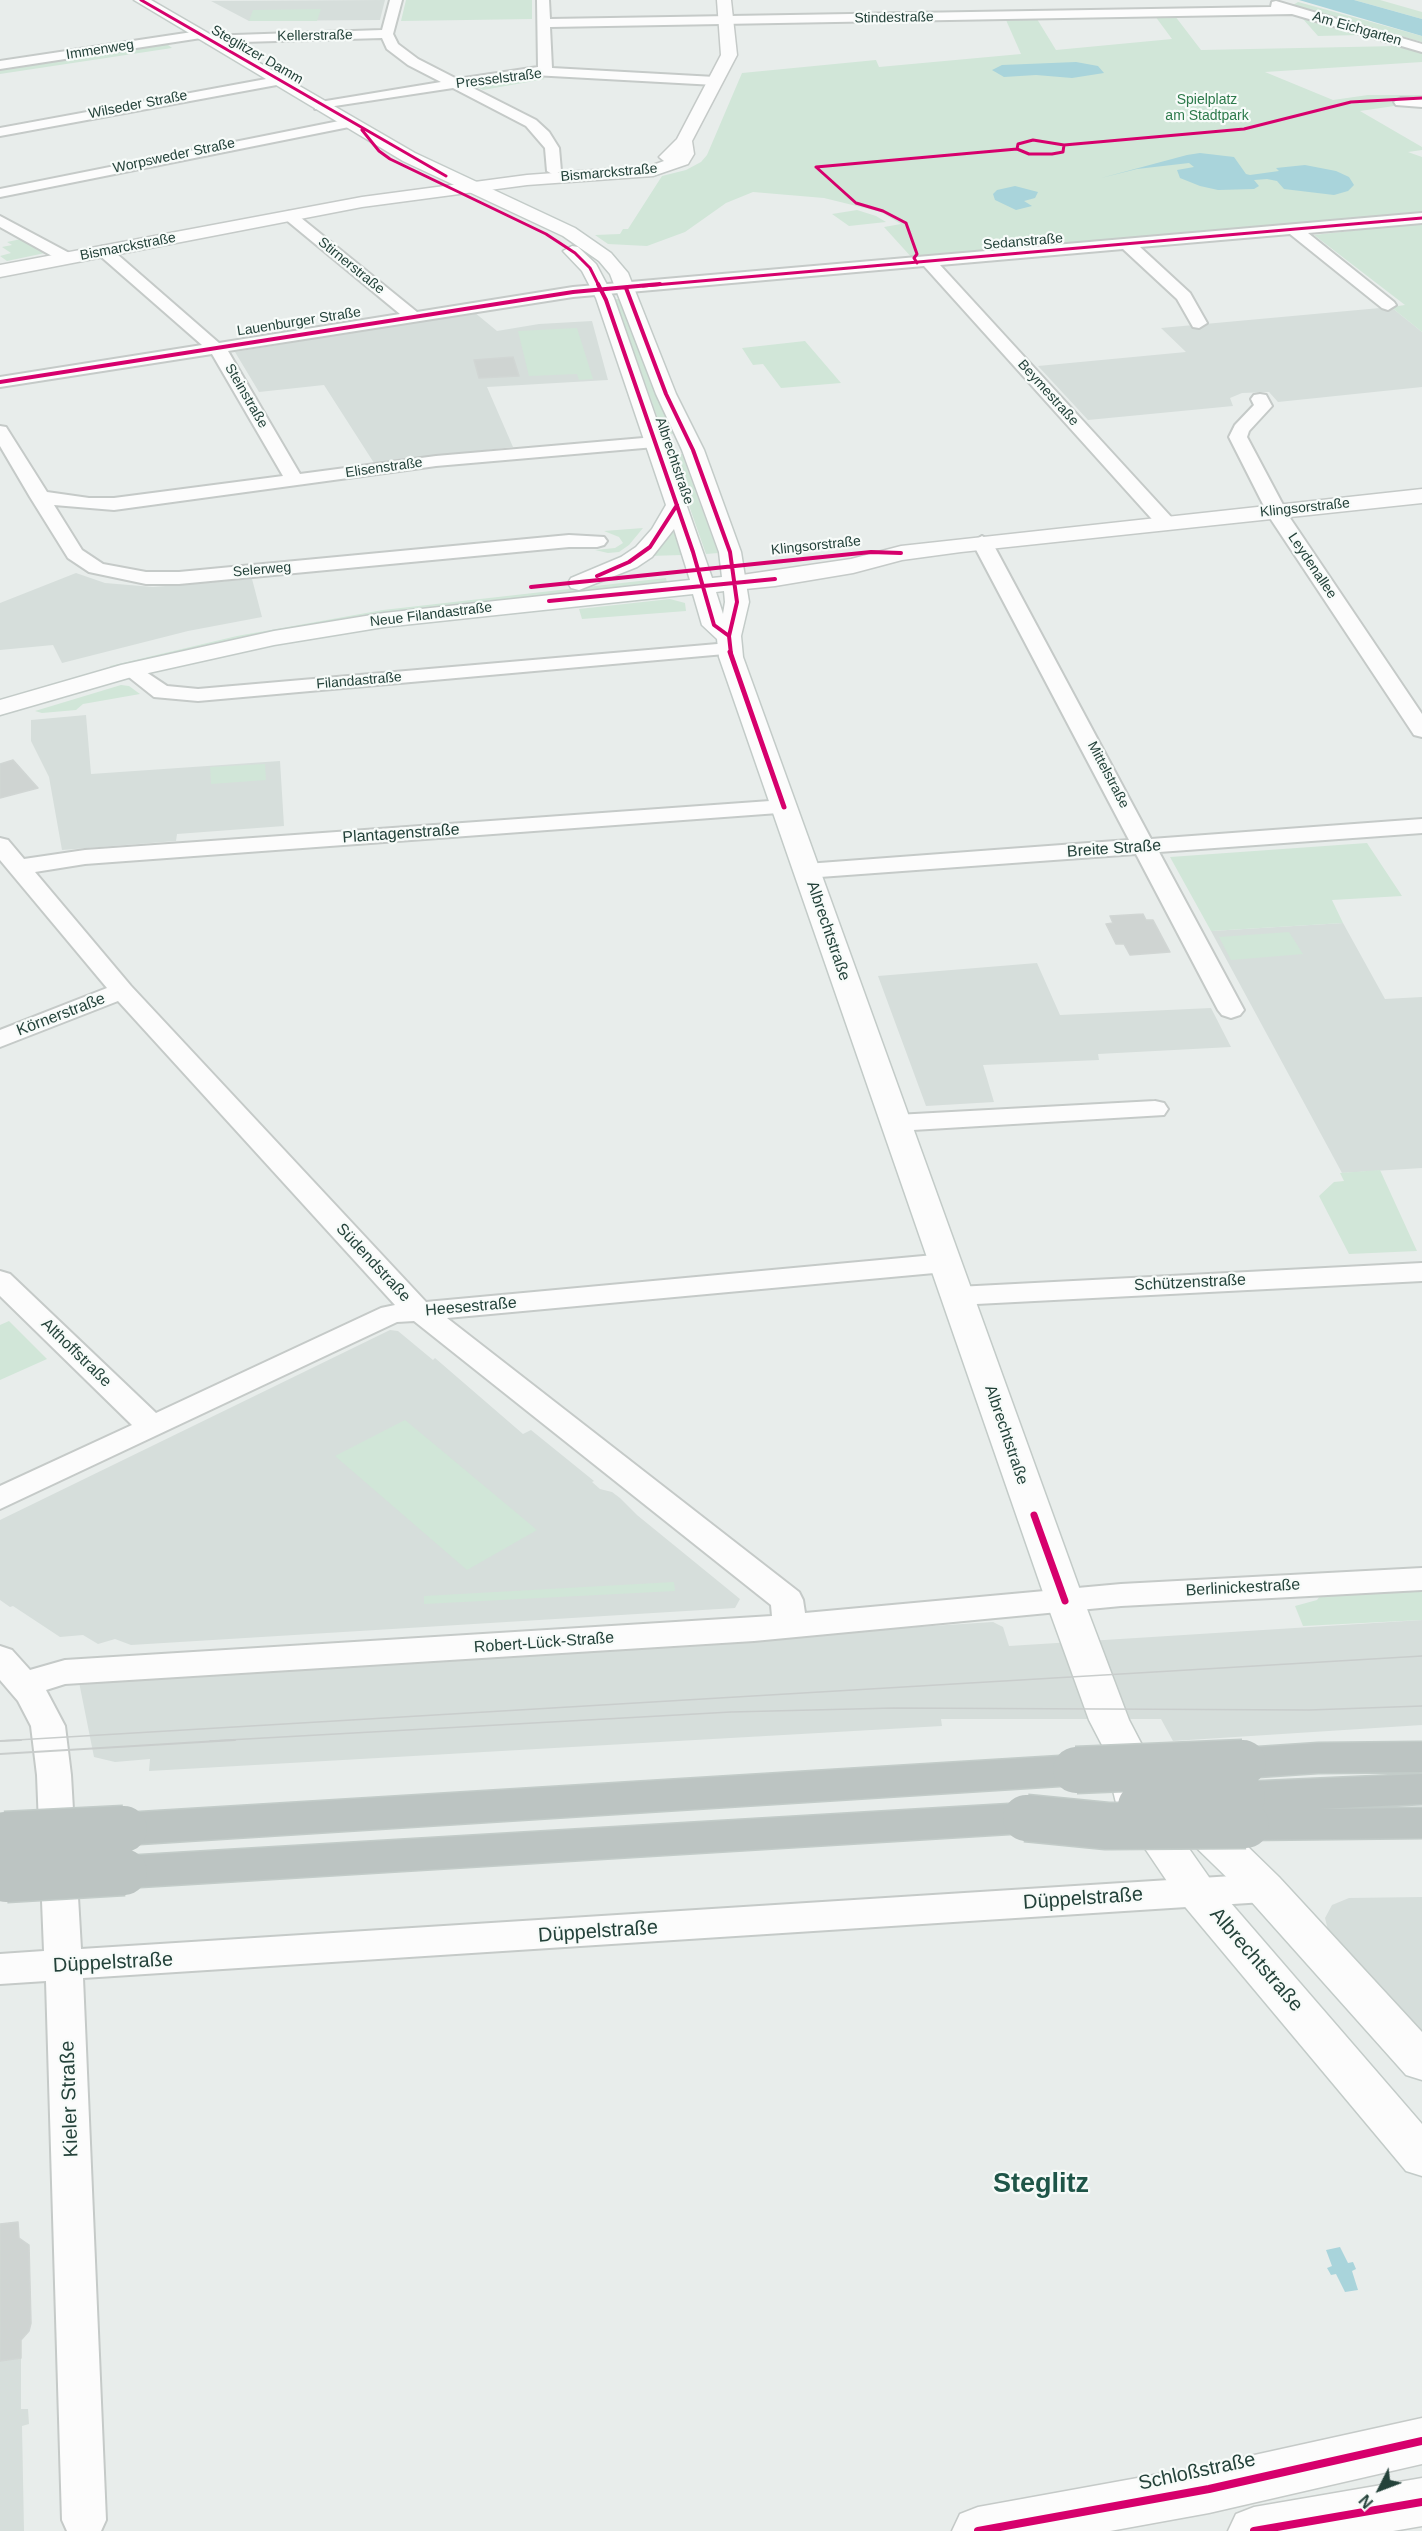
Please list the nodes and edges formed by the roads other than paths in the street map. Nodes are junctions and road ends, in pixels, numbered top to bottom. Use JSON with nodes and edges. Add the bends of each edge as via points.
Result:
{"nodes":[{"id":1,"x":141,"y":0,"type":"edge"},
{"id":2,"x":396,"y":0,"type":"edge"},
{"id":3,"x":543,"y":0,"type":"edge"},
{"id":4,"x":724,"y":0,"type":"edge"},
{"id":5,"x":988,"y":0,"type":"edge"},
{"id":6,"x":1291,"y":4,"type":"edge"},
{"id":7,"x":1244,"y":11,"type":"junction"},
{"id":8,"x":994,"y":16,"type":"junction"},
{"id":9,"x":727,"y":21,"type":"junction"},
{"id":10,"x":544,"y":23,"type":"junction"},
{"id":11,"x":387,"y":34,"type":"junction"},
{"id":12,"x":203,"y":37,"type":"junction"},
{"id":13,"x":1422,"y":48,"type":"edge"},
{"id":14,"x":0,"y":65,"type":"edge"},
{"id":15,"x":545,"y":72,"type":"junction"},
{"id":16,"x":277,"y":81,"type":"junction"},
{"id":17,"x":715,"y":81,"type":"junction"},
{"id":18,"x":457,"y":84,"type":"junction"},
{"id":19,"x":1401,"y":102,"type":"dead end"},
{"id":20,"x":1422,"y":103,"type":"edge"},
{"id":21,"x":320,"y":106,"type":"junction"},
{"id":22,"x":356,"y":127,"type":"junction"},
{"id":23,"x":0,"y":132,"type":"edge"},
{"id":24,"x":684,"y":141,"type":"junction"},
{"id":25,"x":554,"y":171,"type":"junction"},
{"id":26,"x":527,"y":180,"type":"junction"},
{"id":27,"x":455,"y":186,"type":"junction"},
{"id":28,"x":0,"y":193,"type":"edge"},
{"id":29,"x":514,"y":207,"type":"junction"},
{"id":30,"x":290,"y":216,"type":"junction"},
{"id":31,"x":1422,"y":218,"type":"edge"},
{"id":32,"x":0,"y":221,"type":"edge"},
{"id":33,"x":1296,"y":231,"type":"junction"},
{"id":34,"x":1128,"y":245,"type":"junction"},
{"id":35,"x":104,"y":251,"type":"junction"},
{"id":36,"x":67,"y":258,"type":"junction"},
{"id":37,"x":930,"y":262,"type":"junction"},
{"id":38,"x":0,"y":271,"type":"edge"},
{"id":39,"x":626,"y":288,"type":"junction"},
{"id":40,"x":601,"y":290,"type":"junction"},
{"id":41,"x":1388,"y":305,"type":"dead end"},
{"id":42,"x":412,"y":316,"type":"junction"},
{"id":43,"x":1199,"y":323,"type":"dead end"},
{"id":44,"x":216,"y":348,"type":"junction"},
{"id":45,"x":0,"y":382,"type":"edge"},
{"id":46,"x":1260,"y":399,"type":"dead end"},
{"id":47,"x":0,"y":431,"type":"edge"},
{"id":48,"x":686,"y":435,"type":"junction"},
{"id":49,"x":654,"y":440,"type":"junction"},
{"id":50,"x":295,"y":480,"type":"junction"},
{"id":51,"x":1422,"y":496,"type":"edge"},
{"id":52,"x":39,"y":497,"type":"junction"},
{"id":53,"x":114,"y":504,"type":"junction"},
{"id":54,"x":677,"y":505,"type":"junction"},
{"id":55,"x":1276,"y":511,"type":"junction"},
{"id":56,"x":1166,"y":523,"type":"junction"},
{"id":57,"x":64,"y":538,"type":"junction"},
{"id":58,"x":597,"y":541,"type":"dead end"},
{"id":59,"x":982,"y":542,"type":"junction"},
{"id":60,"x":734,"y":575,"type":"junction"},
{"id":61,"x":700,"y":578,"type":"junction"},
{"id":62,"x":579,"y":583,"type":"junction"},
{"id":63,"x":729,"y":642,"type":"junction"},
{"id":64,"x":130,"y":670,"type":"junction"},
{"id":65,"x":0,"y":692,"type":"edge"},
{"id":66,"x":0,"y":708,"type":"edge"},
{"id":67,"x":1422,"y":730,"type":"edge"},
{"id":68,"x":784,"y":807,"type":"junction"},
{"id":69,"x":1422,"y":826,"type":"edge"},
{"id":70,"x":0,"y":845,"type":"edge"},
{"id":71,"x":1145,"y":847,"type":"junction"},
{"id":72,"x":19,"y":867,"type":"junction"},
{"id":73,"x":806,"y":871,"type":"junction"},
{"id":74,"x":122,"y":991,"type":"junction"},
{"id":75,"x":1231,"y":1010,"type":"dead end"},
{"id":76,"x":0,"y":1039,"type":"edge"},
{"id":77,"x":1155,"y":1109,"type":"dead end"},
{"id":78,"x":896,"y":1123,"type":"junction"},
{"id":79,"x":1420,"y":1275,"type":"edge"},
{"id":80,"x":0,"y":1280,"type":"edge"},
{"id":81,"x":951,"y":1280,"type":"junction"},
{"id":82,"x":418,"y":1312,"type":"junction"},
{"id":83,"x":152,"y":1426,"type":"junction"},
{"id":84,"x":0,"y":1499,"type":"edge"},
{"id":85,"x":1422,"y":1579,"type":"edge"},
{"id":86,"x":1065,"y":1601,"type":"junction"},
{"id":87,"x":790,"y":1625,"type":"junction"},
{"id":88,"x":0,"y":1658,"type":"edge"},
{"id":89,"x":25,"y":1684,"type":"junction"},
{"id":90,"x":1422,"y":1744,"type":"edge"},
{"id":91,"x":1122,"y":1745,"type":"junction"},
{"id":92,"x":1422,"y":1757,"type":"edge"},
{"id":93,"x":1318,"y":1758,"type":"junction"},
{"id":94,"x":1422,"y":1789,"type":"edge"},
{"id":95,"x":1026,"y":1818,"type":"junction"},
{"id":96,"x":1422,"y":1823,"type":"edge"},
{"id":97,"x":3,"y":1836,"type":"edge"},
{"id":98,"x":1230,"y":1857,"type":"junction"},
{"id":99,"x":3,"y":1879,"type":"edge"},
{"id":100,"x":1264,"y":1888,"type":"junction"},
{"id":101,"x":1196,"y":1891,"type":"junction"},
{"id":102,"x":63,"y":1966,"type":"junction"},
{"id":103,"x":0,"y":1970,"type":"edge"},
{"id":104,"x":1422,"y":2062,"type":"edge"},
{"id":105,"x":1422,"y":2157,"type":"edge"},
{"id":106,"x":1422,"y":2441,"type":"edge"},
{"id":107,"x":1422,"y":2502,"type":"edge"},
{"id":108,"x":84,"y":2520,"type":"dead end"},
{"id":109,"x":978,"y":2531,"type":"edge"},
{"id":110,"x":1254,"y":2531,"type":"edge"}],
"edges":[{"from":1,"to":12,"type":"main road","name":"Steglitzer Damm"},
{"from":2,"to":11,"type":"street"},
{"from":3,"to":10,"type":"street"},
{"from":4,"to":9,"type":"main road"},
{"from":5,"to":8,"type":"street"},
{"from":6,"to":7,"type":"street","name":"Stindestraße"},
{"from":6,"to":7,"type":"street","name":"Stindestraße"},
{"from":6,"to":13,"type":"street","name":"Am Eichgarten"},
{"from":7,"to":8,"type":"street","name":"Stindestraße"},
{"from":8,"to":9,"type":"street","name":"Stindestraße"},
{"from":9,"to":10,"type":"street","name":"Stindestraße"},
{"from":9,"to":17,"type":"main road","via":[[729,55]]},
{"from":10,"to":15,"type":"street"},
{"from":11,"to":12,"type":"street","name":"Kellerstraße"},
{"from":11,"to":18,"type":"street","via":[[388,42],[400,54]]},
{"from":12,"to":14,"type":"street","name":"Immenweg"},
{"from":12,"to":16,"type":"main road","name":"Steglitzer Damm"},
{"from":15,"to":17,"type":"street","name":"Presselstraße"},
{"from":15,"to":18,"type":"street","name":"Presselstraße"},
{"from":16,"to":21,"type":"main road","name":"Steglitzer Damm"},
{"from":16,"to":23,"type":"street","name":"Wilseder Straße"},
{"from":17,"to":24,"type":"main road"},
{"from":18,"to":21,"type":"street","name":"Presselstraße"},
{"from":18,"to":25,"type":"street","via":[[541,131],[552,148]]},
{"from":19,"to":20,"type":"street"},
{"from":21,"to":22,"type":"main road","name":"Steglitzer Damm"},
{"from":22,"to":27,"type":"main road","name":"Steglitzer Damm","via":[[385,155]]},
{"from":22,"to":28,"type":"street","name":"Worpsweder Straße"},
{"from":24,"to":25,"type":"main road","name":"Bismarckstraße","via":[[666,158],[647,165]]},
{"from":24,"to":26,"type":"main road","name":"Bismarckstraße","via":[[685,158],[667,167],[636,173]]},
{"from":25,"to":27,"type":"main road","name":"Bismarckstraße"},
{"from":26,"to":27,"type":"main road","name":"Bismarckstraße"},
{"from":26,"to":29,"type":"main road","via":[[505,193]]},
{"from":27,"to":29,"type":"main road","name":"Steglitzer Damm"},
{"from":27,"to":30,"type":"main road","name":"Bismarckstraße"},
{"from":27,"to":40,"type":"main road","name":"Steglitzer Damm","via":[[556,240],[590,268]]},
{"from":29,"to":39,"type":"main road","name":"Steglitzer Damm","via":[[591,246],[610,262]]},
{"from":30,"to":35,"type":"main road","name":"Bismarckstraße"},
{"from":30,"to":42,"type":"street","name":"Stirnerstraße"},
{"from":31,"to":33,"type":"street","name":"Sedanstraße"},
{"from":32,"to":36,"type":"street"},
{"from":33,"to":34,"type":"street","name":"Sedanstraße"},
{"from":33,"to":41,"type":"street"},
{"from":34,"to":37,"type":"street","name":"Sedanstraße"},
{"from":34,"to":43,"type":"street","via":[[1184,296]]},
{"from":35,"to":36,"type":"main road","name":"Bismarckstraße"},
{"from":35,"to":44,"type":"street","name":"Steinstraße"},
{"from":36,"to":38,"type":"main road","name":"Bismarckstraße"},
{"from":37,"to":39,"type":"street","name":"Sedanstraße"},
{"from":37,"to":56,"type":"street","name":"Beymestraße"},
{"from":39,"to":40,"type":"street","name":"Sedanstraße"},
{"from":39,"to":48,"type":"main road","name":"Albrechtstraße","via":[[666,394]]},
{"from":40,"to":42,"type":"street","name":"Lauenburger Straße"},
{"from":40,"to":49,"type":"main road","name":"Albrechtstraße"},
{"from":42,"to":44,"type":"street","name":"Lauenburger Straße"},
{"from":44,"to":45,"type":"street","name":"Lauenburger Straße"},
{"from":44,"to":50,"type":"street","name":"Steinstraße"},
{"from":46,"to":55,"type":"street","name":"Leydenallee","via":[[1263,406],[1238,437]]},
{"from":47,"to":52,"type":"street","name":"Selerweg"},
{"from":48,"to":49,"type":"main road"},
{"from":48,"to":60,"type":"main road","name":"Albrechtstraße"},
{"from":49,"to":50,"type":"street","name":"Elisenstraße","via":[[462,458]]},
{"from":49,"to":54,"type":"main road","name":"Albrechtstraße"},
{"from":50,"to":53,"type":"street","name":"Elisenstraße"},
{"from":51,"to":55,"type":"main road","name":"Klingsorstraße"},
{"from":52,"to":53,"type":"street","name":"Elisenstraße"},
{"from":52,"to":57,"type":"street","name":"Selerweg"},
{"from":53,"to":57,"type":"street","name":"Elisenstraße"},
{"from":54,"to":61,"type":"main road","name":"Albrechtstraße"},
{"from":54,"to":62,"type":"main road","via":[[644,552]]},
{"from":55,"to":56,"type":"main road","name":"Klingsorstraße"},
{"from":55,"to":67,"type":"street","name":"Leydenallee"},
{"from":56,"to":59,"type":"main road","name":"Klingsorstraße"},
{"from":57,"to":58,"type":"street","name":"Selerweg","via":[[75,554],[96,568],[146,578]]},
{"from":59,"to":60,"type":"main road","name":"Klingsorstraße","via":[[902,553],[853,566]]},
{"from":59,"to":71,"type":"street","name":"Mittelstraße"},
{"from":60,"to":61,"type":"main road","name":"Neue Filandastraße"},
{"from":60,"to":63,"type":"main road","name":"Albrechtstraße","via":[[737,603]]},
{"from":61,"to":62,"type":"main road","name":"Neue Filandastraße"},
{"from":61,"to":63,"type":"main road","name":"Albrechtstraße","via":[[714,626]]},
{"from":61,"to":64,"type":"main road","name":"Neue Filandastraße","via":[[384,620],[274,638]]},
{"from":62,"to":65,"type":"main road","name":"Neue Filandastraße","via":[[377,606],[266,625],[146,651]]},
{"from":63,"to":64,"type":"street","name":"Filandastraße","via":[[198,695],[162,692]]},
{"from":63,"to":68,"type":"main road","name":"Albrechtstraße"},
{"from":64,"to":66,"type":"main road"},
{"from":68,"to":72,"type":"street","name":"Plantagenstraße","via":[[85,857]]},
{"from":68,"to":73,"type":"main road","name":"Albrechtstraße"},
{"from":69,"to":71,"type":"street","name":"Breite Straße"},
{"from":70,"to":72,"type":"street","name":"Südendstraße"},
{"from":71,"to":73,"type":"street","name":"Breite Straße"},
{"from":71,"to":75,"type":"street","name":"Mittelstraße"},
{"from":72,"to":74,"type":"street","name":"Südendstraße"},
{"from":73,"to":78,"type":"main road","name":"Albrechtstraße"},
{"from":74,"to":76,"type":"street","name":"Körnerstraße"},
{"from":74,"to":82,"type":"street","name":"Südendstraße"},
{"from":77,"to":78,"type":"street"},
{"from":78,"to":81,"type":"main road","name":"Albrechtstraße"},
{"from":79,"to":81,"type":"street","name":"Schützenstraße"},
{"from":80,"to":83,"type":"street","name":"Althoffstraße"},
{"from":81,"to":82,"type":"street","name":"Heesestraße"},
{"from":81,"to":86,"type":"main road","name":"Albrechtstraße"},
{"from":82,"to":83,"type":"street","name":"Heesestraße","via":[[378,1317]]},
{"from":82,"to":87,"type":"street","name":"Südendstraße","via":[[787,1600]]},
{"from":83,"to":84,"type":"street","name":"Heesestraße"},
{"from":85,"to":86,"type":"street","name":"Berlinickestraße"},
{"from":86,"to":87,"type":"street","name":"Robert-Lück-Straße"},
{"from":86,"to":91,"type":"main road","name":"Albrechtstraße"},
{"from":87,"to":89,"type":"street","name":"Robert-Lück-Straße","via":[[65,1672]]},
{"from":88,"to":89,"type":"street","name":"Kieler Straße"},
{"from":89,"to":102,"type":"street","name":"Kieler Straße","via":[[48,1726]]},
{"from":90,"to":93,"type":"highway"},
{"from":91,"to":98,"type":"main road","name":"Albrechtstraße"},
{"from":91,"to":101,"type":"main road","name":"Albrechtstraße","via":[[1137,1807]]},
{"from":92,"to":93,"type":"highway"},
{"from":93,"to":97,"type":"highway","bridge":true},
{"from":94,"to":95,"type":"highway","bridge":true,"via":[[1242,1797]]},
{"from":95,"to":96,"type":"highway","bridge":true,"via":[[1107,1826]]},
{"from":95,"to":99,"type":"highway","bridge":true},
{"from":98,"to":100,"type":"main road","name":"Albrechtstraße"},
{"from":98,"to":101,"type":"street"},
{"from":100,"to":101,"type":"street","name":"Düppelstraße"},
{"from":100,"to":104,"type":"main road","name":"Albrechtstraße"},
{"from":101,"to":102,"type":"street","name":"Düppelstraße"},
{"from":101,"to":105,"type":"main road","name":"Albrechtstraße"},
{"from":102,"to":103,"type":"street","name":"Düppelstraße"},
{"from":102,"to":108,"type":"street","name":"Kieler Straße"},
{"from":106,"to":109,"type":"main road","name":"Schloßstraße","via":[[1209,2488]]},
{"from":107,"to":110,"type":"main road"}]}
